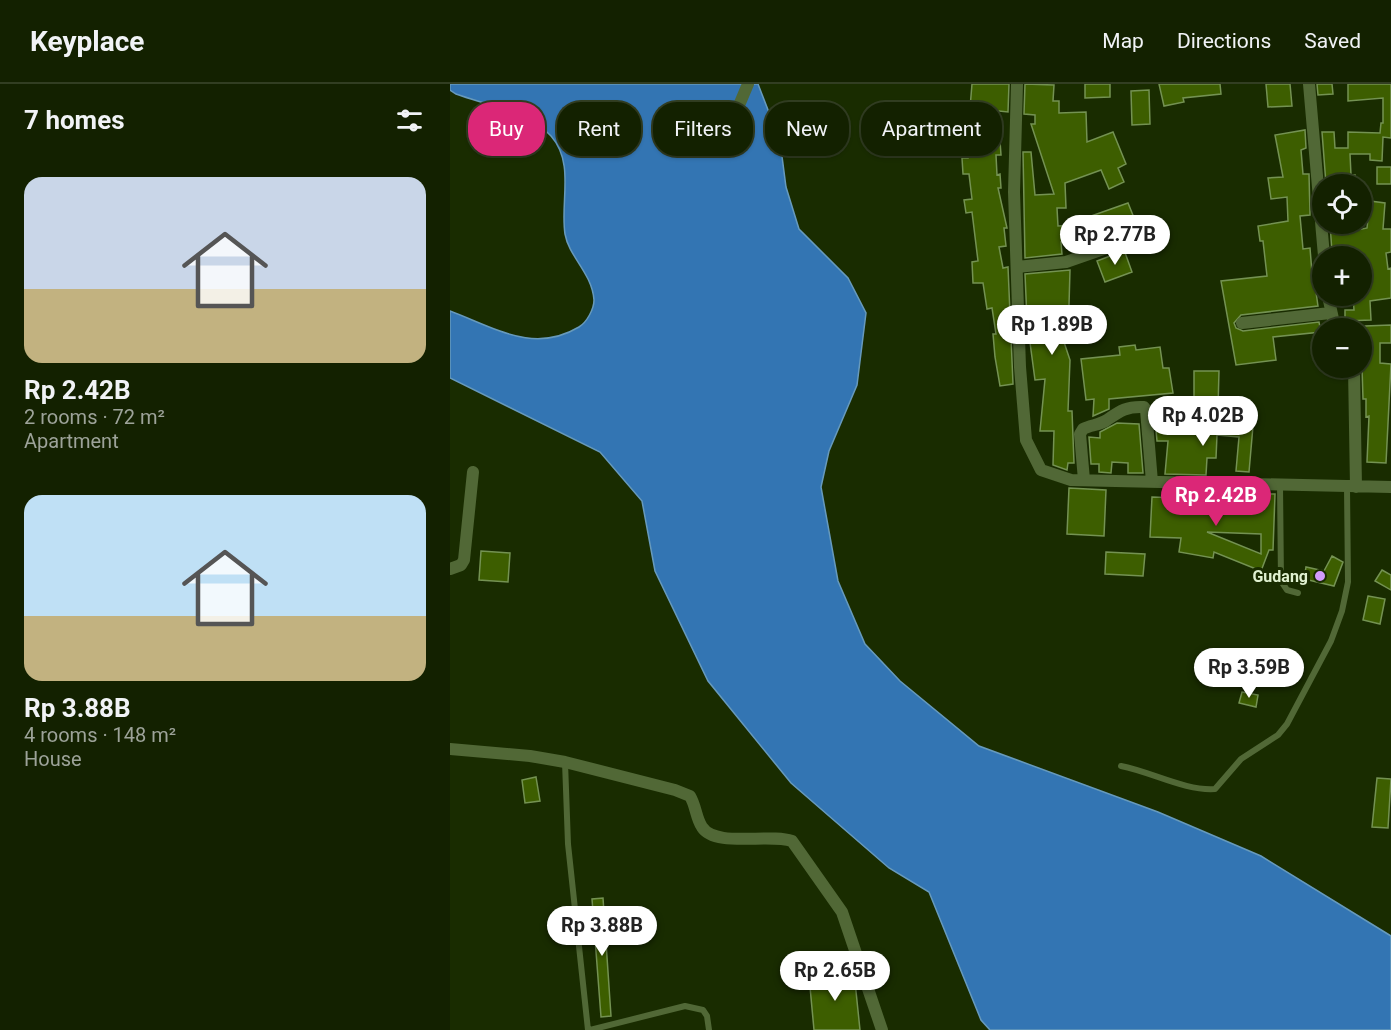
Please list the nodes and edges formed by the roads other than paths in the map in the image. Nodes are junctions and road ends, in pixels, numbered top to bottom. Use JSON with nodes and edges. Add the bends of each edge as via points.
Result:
{"nodes":[{"id":1,"x":748,"y":84,"type":"edge"},
{"id":2,"x":1017,"y":84,"type":"edge"},
{"id":3,"x":1309,"y":84,"type":"edge"},
{"id":4,"x":740,"y":102,"type":"edge"},
{"id":5,"x":1115,"y":245,"type":"dead end"},
{"id":6,"x":1323,"y":246,"type":"edge"},
{"id":7,"x":1017,"y":267,"type":"junction"},
{"id":8,"x":1329,"y":306,"type":"edge"},
{"id":9,"x":1330,"y":313,"type":"junction"},
{"id":10,"x":1332,"y":318,"type":"edge"},
{"id":11,"x":1242,"y":323,"type":"dead end"},
{"id":12,"x":1354,"y":378,"type":"edge"},
{"id":13,"x":473,"y":472,"type":"dead end"},
{"id":14,"x":1084,"y":480,"type":"junction"},
{"id":15,"x":1152,"y":482,"type":"junction"},
{"id":16,"x":1280,"y":484,"type":"junction"},
{"id":17,"x":1351,"y":487,"type":"junction"},
{"id":18,"x":1391,"y":487,"type":"edge"},
{"id":19,"x":450,"y":569,"type":"edge"},
{"id":20,"x":1298,"y":592,"type":"dead end"},
{"id":21,"x":450,"y":749,"type":"edge"},
{"id":22,"x":565,"y":762,"type":"junction"},
{"id":23,"x":1121,"y":766,"type":"dead end"},
{"id":24,"x":589,"y":1030,"type":"edge"},
{"id":25,"x":709,"y":1030,"type":"edge"},
{"id":26,"x":882,"y":1030,"type":"edge"}],
"edges":[{"from":1,"to":4,"type":"street"},
{"from":2,"to":7,"type":"street"},
{"from":3,"to":6,"type":"street"},
{"from":5,"to":7,"type":"street","via":[[1066,262]]},
{"from":7,"to":14,"type":"street","via":[[1020,367],[1028,447],[1041,470]]},
{"from":8,"to":9,"type":"street"},
{"from":9,"to":10,"type":"street"},
{"from":9,"to":11,"type":"street"},
{"from":12,"to":17,"type":"street"},
{"from":13,"to":19,"type":"street","via":[[464,560]]},
{"from":14,"to":15,"type":"street"},
{"from":14,"to":15,"type":"street","via":[[1080,434],[1083,429],[1106,421],[1123,408],[1144,406]]},
{"from":15,"to":16,"type":"street"},
{"from":16,"to":17,"type":"street"},
{"from":16,"to":20,"type":"lane","via":[[1281,581],[1287,590]]},
{"from":17,"to":18,"type":"street"},
{"from":17,"to":23,"type":"lane","via":[[1346,595],[1331,641],[1282,729],[1241,759],[1215,789],[1187,786],[1145,770]]},
{"from":21,"to":22,"type":"street"},
{"from":22,"to":24,"type":"lane","via":[[568,844]]},
{"from":22,"to":26,"type":"street","via":[[685,794],[694,803],[702,828],[715,837],[792,841],[842,912]]},
{"from":24,"to":25,"type":"lane","via":[[694,1006],[707,1016]]}]}
